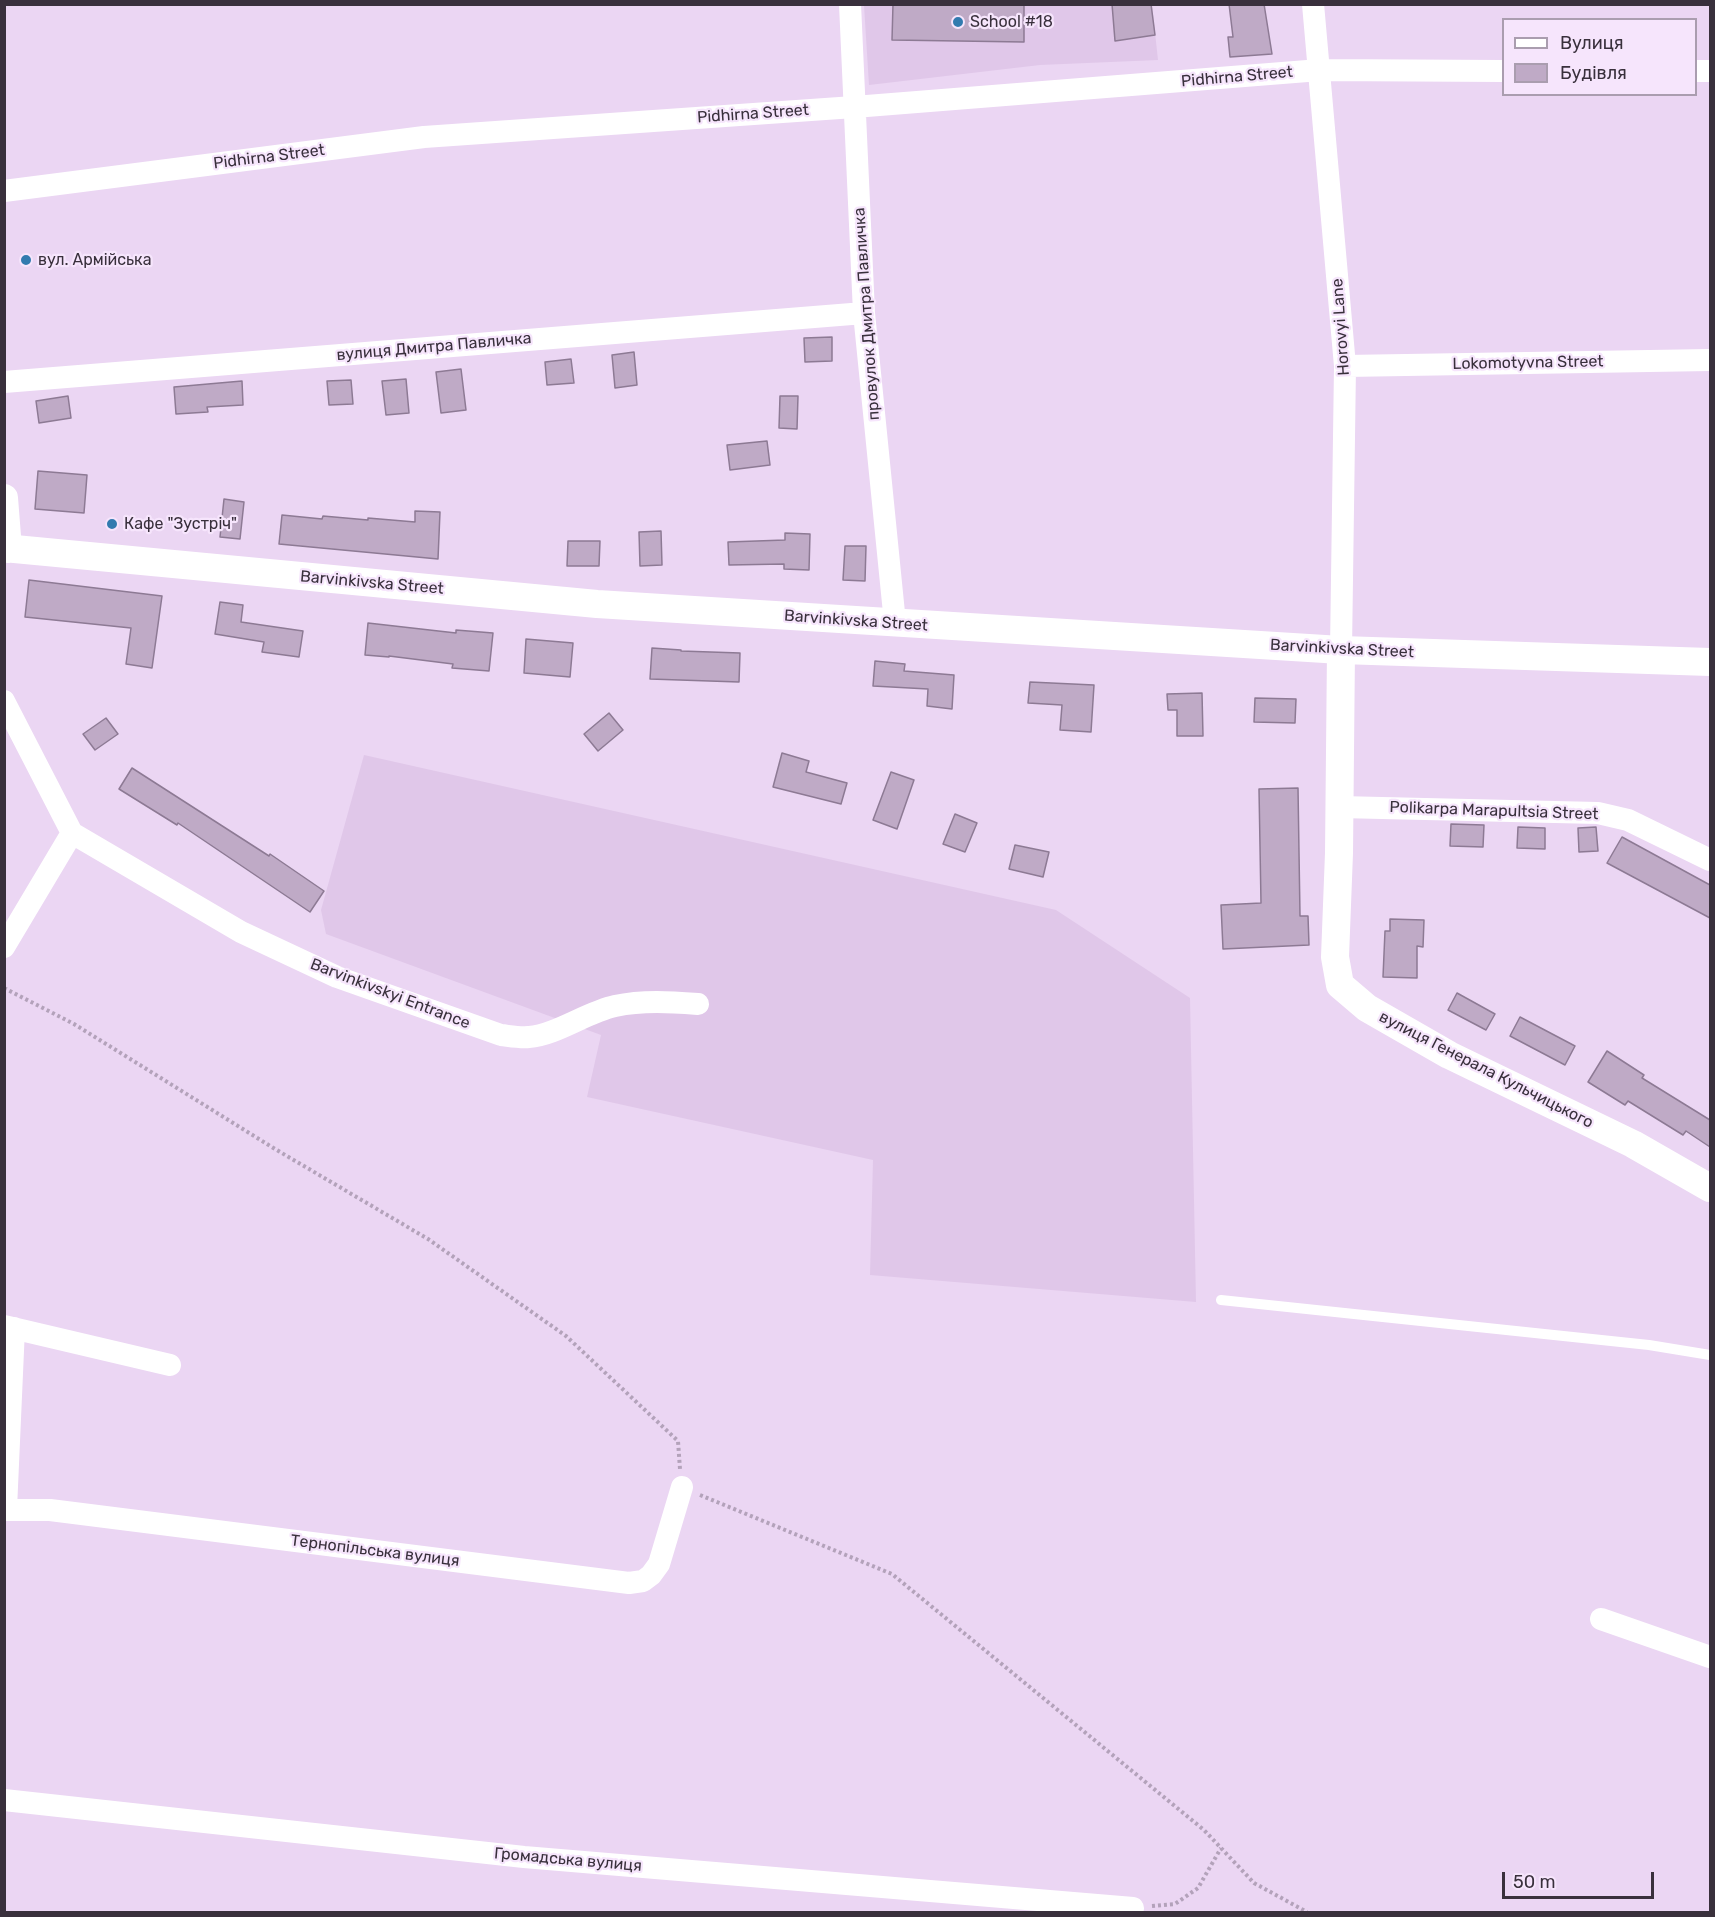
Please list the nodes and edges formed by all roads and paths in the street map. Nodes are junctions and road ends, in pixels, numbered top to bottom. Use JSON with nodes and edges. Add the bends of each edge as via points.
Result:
{"nodes":[{"id":1,"x":850,"y":4,"type":"edge"},
{"id":2,"x":1313,"y":4,"type":"edge"},
{"id":3,"x":1320,"y":70,"type":"junction"},
{"id":4,"x":1502,"y":71,"type":"edge"},
{"id":5,"x":854,"y":107,"type":"junction"},
{"id":6,"x":4,"y":191,"type":"edge"},
{"id":7,"x":864,"y":313,"type":"junction"},
{"id":8,"x":1710,"y":360,"type":"edge"},
{"id":9,"x":1345,"y":366,"type":"junction"},
{"id":10,"x":4,"y":382,"type":"edge"},
{"id":11,"x":4,"y":498,"type":"edge"},
{"id":12,"x":6,"y":548,"type":"edge"},
{"id":13,"x":895,"y":623,"type":"junction"},
{"id":14,"x":1341,"y":650,"type":"junction"},
{"id":15,"x":1710,"y":662,"type":"edge"},
{"id":16,"x":4,"y":701,"type":"edge"},
{"id":17,"x":1339,"y":807,"type":"junction"},
{"id":18,"x":72,"y":832,"type":"junction"},
{"id":19,"x":1710,"y":860,"type":"edge"},
{"id":20,"x":4,"y":947,"type":"edge"},
{"id":21,"x":4,"y":988,"type":"edge"},
{"id":22,"x":698,"y":1004,"type":"dead end"},
{"id":23,"x":1710,"y":1188,"type":"edge"},
{"id":24,"x":1221,"y":1300,"type":"dead end"},
{"id":25,"x":9,"y":1327,"type":"edge"},
{"id":26,"x":1710,"y":1355,"type":"edge"},
{"id":27,"x":170,"y":1365,"type":"dead end"},
{"id":28,"x":682,"y":1487,"type":"junction"},
{"id":29,"x":5,"y":1510,"type":"edge"},
{"id":30,"x":1601,"y":1619,"type":"dead end"},
{"id":31,"x":1710,"y":1657,"type":"edge"},
{"id":32,"x":4,"y":1800,"type":"edge"},
{"id":33,"x":1221,"y":1848,"type":"junction"},
{"id":34,"x":1133,"y":1908,"type":"joint"},
{"id":35,"x":1307,"y":1912,"type":"edge"}],
"edges":[{"from":1,"to":5,"type":"street","name":"провулок Дмитра Павличка"},
{"from":2,"to":3,"type":"street","name":"Horovyi Lane"},
{"from":3,"to":4,"type":"street","name":"Pidhirna Street"},
{"from":3,"to":5,"type":"street","name":"Pidhirna Street"},
{"from":3,"to":9,"type":"street","name":"Horovyi Lane"},
{"from":5,"to":6,"type":"street","name":"Pidhirna Street","via":[[424,137]]},
{"from":5,"to":7,"type":"street","name":"провулок Дмитра Павличка"},
{"from":7,"to":10,"type":"street","name":"вулиця Дмитра Павличка"},
{"from":7,"to":13,"type":"street","name":"провулок Дмитра Павличка"},
{"from":8,"to":9,"type":"street","name":"Lokomotyvna Street"},
{"from":9,"to":14,"type":"street","name":"Horovyi Lane"},
{"from":11,"to":12,"type":"street"},
{"from":12,"to":13,"type":"street","name":"Barvinkivska Street","via":[[597,604]]},
{"from":13,"to":14,"type":"street","name":"Barvinkivska Street"},
{"from":14,"to":15,"type":"street","name":"Barvinkivska Street"},
{"from":14,"to":17,"type":"street","name":"вулиця Генерала Кульчицького"},
{"from":16,"to":18,"type":"street"},
{"from":17,"to":19,"type":"street","name":"Polikarpa Marapultsia Street","via":[[1598,813],[1628,820]]},
{"from":17,"to":23,"type":"street","name":"вулиця Генерала Кульчицького","via":[[1335,957],[1340,985],[1367,1008],[1449,1054],[1633,1144]]},
{"from":18,"to":20,"type":"street"},
{"from":18,"to":22,"type":"street","name":"Barvinkivskyi Entrance","via":[[241,932],[336,977],[501,1035],[530,1037],[551,1032],[594,1012],[639,1002]]},
{"from":21,"to":28,"type":"path","via":[[74,1024],[274,1149],[428,1239],[566,1336],[678,1441]]},
{"from":24,"to":26,"type":"lane","via":[[1649,1345]]},
{"from":25,"to":27,"type":"street"},
{"from":25,"to":29,"type":"street"},
{"from":28,"to":29,"type":"street","name":"Тернопільська вулиця","via":[[660,1564],[642,1581],[629,1583],[50,1510]]},
{"from":28,"to":33,"type":"path","via":[[892,1574]]},
{"from":30,"to":31,"type":"street"},
{"from":32,"to":34,"type":"street","name":"Громадська вулиця","via":[[524,1857]]},
{"from":33,"to":34,"type":"path","via":[[1198,1888],[1175,1904]]},
{"from":33,"to":35,"type":"path","via":[[1254,1883]]}]}
